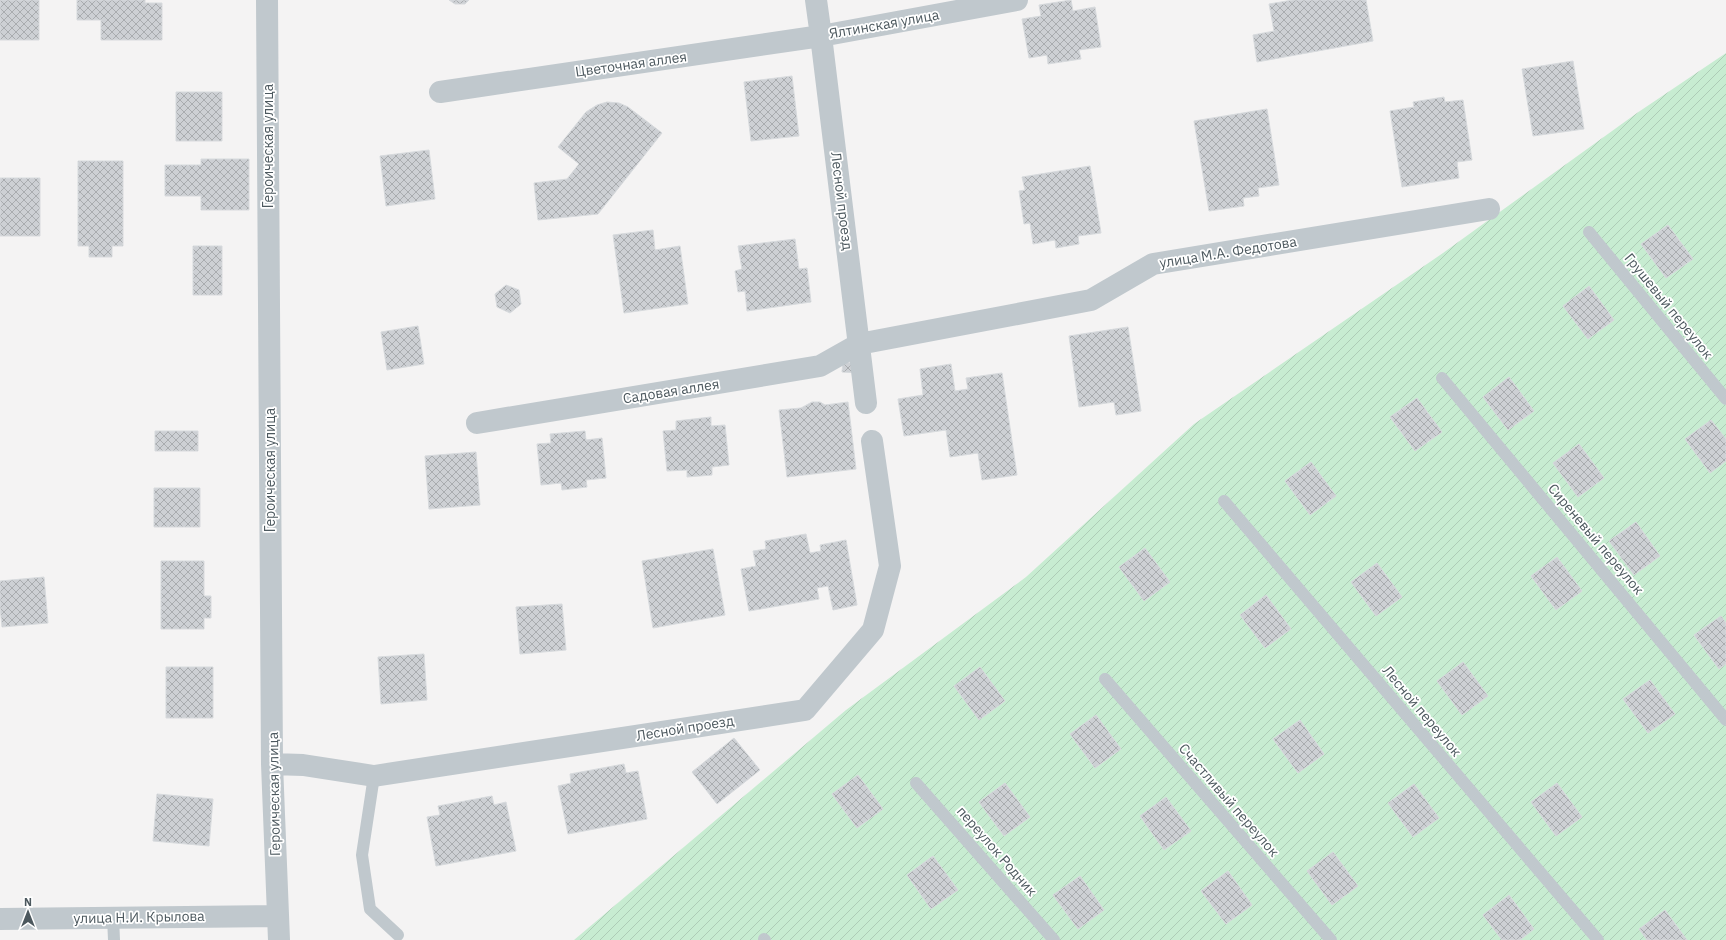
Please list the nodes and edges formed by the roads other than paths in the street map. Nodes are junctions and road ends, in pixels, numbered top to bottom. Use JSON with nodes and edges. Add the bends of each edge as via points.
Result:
{"nodes":[{"id":1,"x":267,"y":0,"type":"edge"},
{"id":2,"x":816,"y":0,"type":"edge"},
{"id":3,"x":1017,"y":0,"type":"edge"},
{"id":4,"x":821,"y":36,"type":"junction"},
{"id":5,"x":440,"y":92,"type":"dead end"},
{"id":6,"x":1489,"y":209,"type":"dead end"},
{"id":7,"x":1589,"y":232,"type":"dead end"},
{"id":8,"x":859,"y":344,"type":"junction"},
{"id":9,"x":1442,"y":378,"type":"dead end"},
{"id":10,"x":1726,"y":399,"type":"edge"},
{"id":11,"x":866,"y":403,"type":"dead end"},
{"id":12,"x":477,"y":423,"type":"dead end"},
{"id":13,"x":872,"y":441,"type":"dead end"},
{"id":14,"x":1224,"y":501,"type":"dead end"},
{"id":15,"x":1105,"y":679,"type":"dead end"},
{"id":16,"x":1726,"y":720,"type":"edge"},
{"id":17,"x":272,"y":764,"type":"junction"},
{"id":18,"x":374,"y":776,"type":"junction"},
{"id":19,"x":916,"y":783,"type":"dead end"},
{"id":20,"x":277,"y":916,"type":"junction"},
{"id":21,"x":113,"y":917,"type":"junction"},
{"id":22,"x":0,"y":919,"type":"edge"},
{"id":23,"x":398,"y":935,"type":"dead end"},
{"id":24,"x":114,"y":940,"type":"edge"},
{"id":25,"x":279,"y":940,"type":"edge"},
{"id":26,"x":1054,"y":940,"type":"edge"},
{"id":27,"x":1331,"y":940,"type":"edge"},
{"id":28,"x":1598,"y":940,"type":"edge"}],
"edges":[{"from":1,"to":17,"type":"street","name":"Героическая улица"},
{"from":2,"to":4,"type":"street","name":"Лесной проезд"},
{"from":3,"to":4,"type":"street","name":"Ялтинская улица"},
{"from":4,"to":5,"type":"street","name":"Цветочная аллея"},
{"from":4,"to":8,"type":"street","name":"Лесной проезд"},
{"from":6,"to":8,"type":"street","name":"улица М.А. Федотова","via":[[1153,264],[1091,300]]},
{"from":7,"to":10,"type":"lane","name":"Грушевый переулок"},
{"from":8,"to":11,"type":"street","name":"Лесной проезд"},
{"from":8,"to":12,"type":"street","name":"Садовая аллея","via":[[820,366]]},
{"from":9,"to":16,"type":"lane","name":"Сиреневый переулок"},
{"from":13,"to":18,"type":"street","name":"Лесной проезд","via":[[890,566],[873,630],[805,710]]},
{"from":14,"to":28,"type":"lane","name":"Лесной переулок"},
{"from":15,"to":27,"type":"lane","name":"Счастливый переулок"},
{"from":17,"to":18,"type":"street","name":"Лесной проезд","via":[[303,765]]},
{"from":17,"to":20,"type":"street","name":"Героическая улица"},
{"from":18,"to":23,"type":"lane","via":[[362,855],[370,909]]},
{"from":19,"to":26,"type":"lane","name":"переулок Родник"},
{"from":20,"to":21,"type":"street","name":"улица Н.И. Крылова"},
{"from":20,"to":25,"type":"street","name":"Героическая улица"},
{"from":21,"to":22,"type":"street","name":"улица Н.И. Крылова"},
{"from":21,"to":24,"type":"lane"}]}
